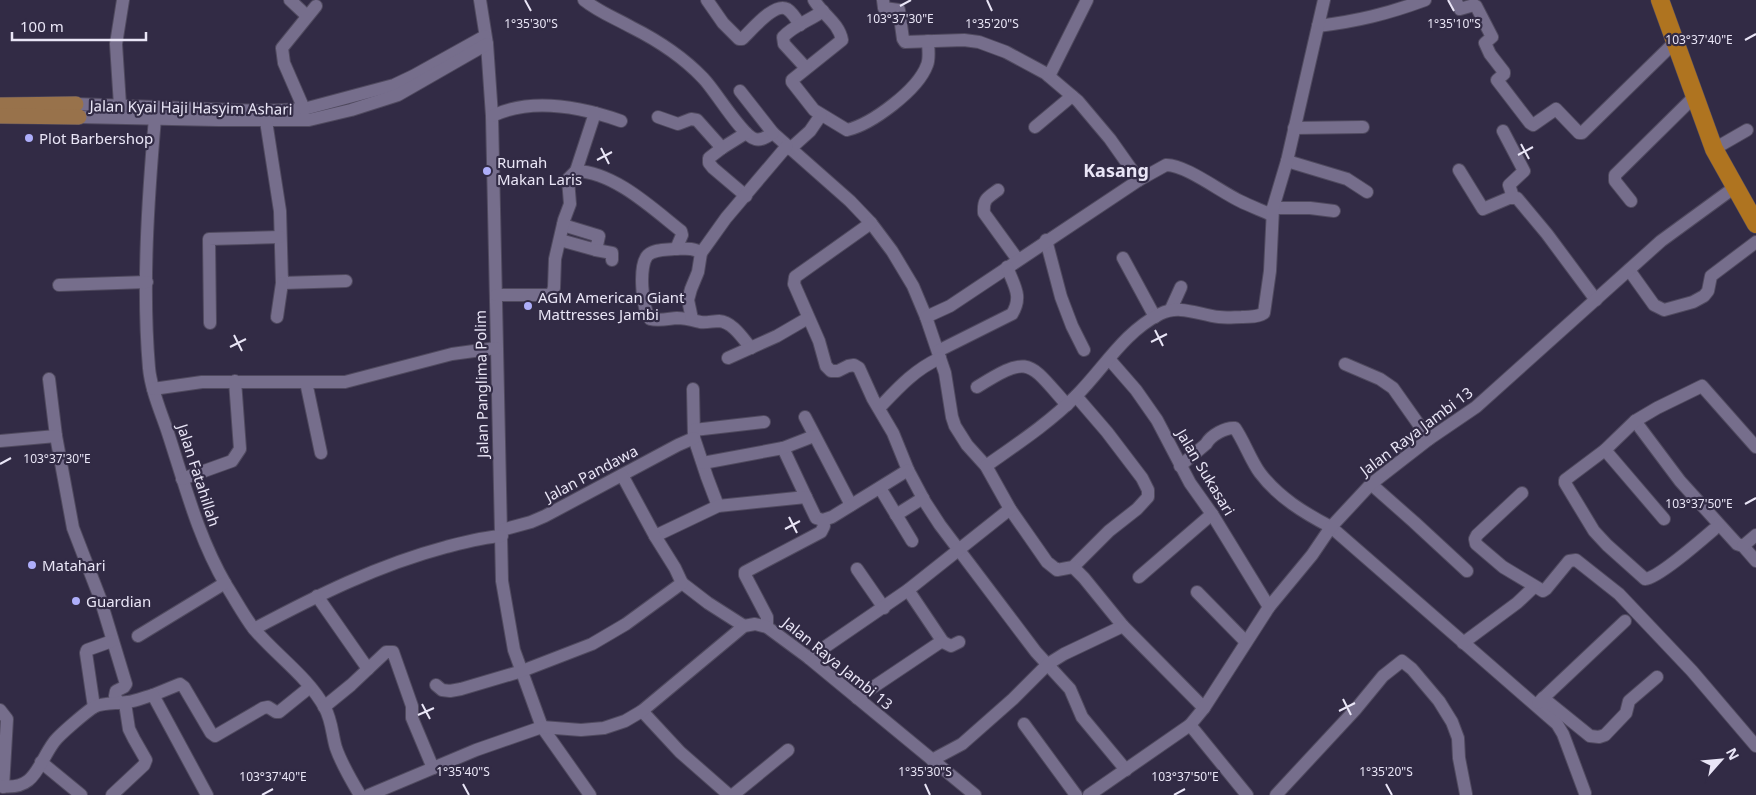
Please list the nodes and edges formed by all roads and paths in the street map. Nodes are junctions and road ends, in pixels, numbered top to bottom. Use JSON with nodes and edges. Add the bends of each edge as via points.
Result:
{"nodes":[{"id":1,"x":124,"y":0,"type":"edge"},
{"id":2,"x":290,"y":0,"type":"edge"},
{"id":3,"x":480,"y":0,"type":"edge"},
{"id":4,"x":584,"y":0,"type":"edge"},
{"id":5,"x":707,"y":0,"type":"edge"},
{"id":6,"x":814,"y":0,"type":"edge"},
{"id":7,"x":883,"y":0,"type":"edge"},
{"id":8,"x":1088,"y":0,"type":"edge"},
{"id":9,"x":1324,"y":0,"type":"edge"},
{"id":10,"x":1425,"y":0,"type":"edge"},
{"id":11,"x":1455,"y":0,"type":"edge"},
{"id":12,"x":1660,"y":0,"type":"edge"},
{"id":13,"x":316,"y":6,"type":"dead end"},
{"id":14,"x":823,"y":11,"type":"junction"},
{"id":15,"x":308,"y":16,"type":"junction"},
{"id":16,"x":800,"y":25,"type":"junction"},
{"id":17,"x":1318,"y":26,"type":"junction"},
{"id":18,"x":486,"y":40,"type":"junction"},
{"id":19,"x":928,"y":41,"type":"junction"},
{"id":20,"x":1676,"y":41,"type":"junction"},
{"id":21,"x":806,"y":68,"type":"junction"},
{"id":22,"x":1049,"y":76,"type":"junction"},
{"id":23,"x":740,"y":91,"type":"dead end"},
{"id":24,"x":1072,"y":96,"type":"junction"},
{"id":25,"x":1695,"y":96,"type":"junction"},
{"id":26,"x":0,"y":105,"type":"edge"},
{"id":27,"x":349,"y":105,"type":"junction"},
{"id":28,"x":120,"y":106,"type":"junction"},
{"id":29,"x":304,"y":110,"type":"junction"},
{"id":30,"x":57,"y":111,"type":"junction"},
{"id":31,"x":77,"y":111,"type":"junction"},
{"id":32,"x":595,"y":113,"type":"junction"},
{"id":33,"x":821,"y":115,"type":"junction"},
{"id":34,"x":0,"y":116,"type":"edge"},
{"id":35,"x":492,"y":116,"type":"junction"},
{"id":36,"x":658,"y":117,"type":"dead end"},
{"id":37,"x":155,"y":118,"type":"junction"},
{"id":38,"x":266,"y":121,"type":"junction"},
{"id":39,"x":621,"y":121,"type":"dead end"},
{"id":40,"x":1035,"y":127,"type":"dead end"},
{"id":41,"x":1363,"y":127,"type":"dead end"},
{"id":42,"x":1294,"y":128,"type":"junction"},
{"id":43,"x":1747,"y":130,"type":"dead end"},
{"id":44,"x":1503,"y":131,"type":"dead end"},
{"id":45,"x":746,"y":133,"type":"junction"},
{"id":46,"x":773,"y":133,"type":"junction"},
{"id":47,"x":722,"y":148,"type":"junction"},
{"id":48,"x":788,"y":148,"type":"junction"},
{"id":49,"x":1714,"y":149,"type":"junction"},
{"id":50,"x":1286,"y":161,"type":"junction"},
{"id":51,"x":1459,"y":170,"type":"dead end"},
{"id":52,"x":576,"y":171,"type":"junction"},
{"id":53,"x":1139,"y":180,"type":"junction"},
{"id":54,"x":1735,"y":187,"type":"junction"},
{"id":55,"x":998,"y":190,"type":"dead end"},
{"id":56,"x":1367,"y":192,"type":"dead end"},
{"id":57,"x":746,"y":196,"type":"junction"},
{"id":58,"x":1513,"y":197,"type":"junction"},
{"id":59,"x":1631,"y":201,"type":"dead end"},
{"id":60,"x":1273,"y":211,"type":"junction"},
{"id":61,"x":1334,"y":212,"type":"dead end"},
{"id":62,"x":871,"y":223,"type":"junction"},
{"id":63,"x":1756,"y":224,"type":"edge"},
{"id":64,"x":563,"y":225,"type":"junction"},
{"id":65,"x":280,"y":237,"type":"junction"},
{"id":66,"x":560,"y":240,"type":"junction"},
{"id":67,"x":1046,"y":240,"type":"junction"},
{"id":68,"x":1756,"y":242,"type":"edge"},
{"id":69,"x":676,"y":249,"type":"junction"},
{"id":70,"x":596,"y":250,"type":"junction"},
{"id":71,"x":701,"y":253,"type":"junction"},
{"id":72,"x":1123,"y":258,"type":"dead end"},
{"id":73,"x":612,"y":260,"type":"dead end"},
{"id":74,"x":1013,"y":264,"type":"junction"},
{"id":75,"x":1629,"y":270,"type":"junction"},
{"id":76,"x":346,"y":280,"type":"dead end"},
{"id":77,"x":147,"y":282,"type":"junction"},
{"id":78,"x":282,"y":283,"type":"junction"},
{"id":79,"x":59,"y":285,"type":"dead end"},
{"id":80,"x":1181,"y":287,"type":"dead end"},
{"id":81,"x":496,"y":294,"type":"junction"},
{"id":82,"x":1596,"y":300,"type":"junction"},
{"id":83,"x":1171,"y":309,"type":"junction"},
{"id":84,"x":277,"y":317,"type":"dead end"},
{"id":85,"x":926,"y":317,"type":"junction"},
{"id":86,"x":1155,"y":317,"type":"junction"},
{"id":87,"x":808,"y":318,"type":"junction"},
{"id":88,"x":692,"y":319,"type":"junction"},
{"id":89,"x":210,"y":323,"type":"dead end"},
{"id":90,"x":496,"y":348,"type":"junction"},
{"id":91,"x":751,"y":348,"type":"junction"},
{"id":92,"x":1084,"y":350,"type":"dead end"},
{"id":93,"x":939,"y":355,"type":"junction"},
{"id":94,"x":728,"y":358,"type":"dead end"},
{"id":95,"x":1110,"y":359,"type":"junction"},
{"id":96,"x":1345,"y":364,"type":"dead end"},
{"id":97,"x":48,"y":379,"type":"dead end"},
{"id":98,"x":235,"y":382,"type":"junction"},
{"id":99,"x":306,"y":382,"type":"junction"},
{"id":100,"x":977,"y":387,"type":"dead end"},
{"id":101,"x":153,"y":389,"type":"junction"},
{"id":102,"x":693,"y":389,"type":"dead end"},
{"id":103,"x":1071,"y":401,"type":"junction"},
{"id":104,"x":879,"y":408,"type":"junction"},
{"id":105,"x":805,"y":417,"type":"dead end"},
{"id":106,"x":1635,"y":421,"type":"junction"},
{"id":107,"x":764,"y":422,"type":"dead end"},
{"id":108,"x":1751,"y":433,"type":"edge"},
{"id":109,"x":694,"y":434,"type":"junction"},
{"id":110,"x":56,"y":436,"type":"junction"},
{"id":111,"x":814,"y":436,"type":"junction"},
{"id":112,"x":1429,"y":439,"type":"junction"},
{"id":113,"x":0,"y":441,"type":"edge"},
{"id":114,"x":1756,"y":447,"type":"edge"},
{"id":115,"x":783,"y":448,"type":"junction"},
{"id":116,"x":1605,"y":450,"type":"junction"},
{"id":117,"x":321,"y":453,"type":"dead end"},
{"id":118,"x":703,"y":462,"type":"junction"},
{"id":119,"x":986,"y":466,"type":"junction"},
{"id":120,"x":1180,"y":466,"type":"junction"},
{"id":121,"x":908,"y":470,"type":"junction"},
{"id":122,"x":622,"y":475,"type":"junction"},
{"id":123,"x":182,"y":479,"type":"junction"},
{"id":124,"x":1370,"y":484,"type":"junction"},
{"id":125,"x":880,"y":488,"type":"junction"},
{"id":126,"x":1522,"y":493,"type":"dead end"},
{"id":127,"x":806,"y":497,"type":"junction"},
{"id":128,"x":923,"y":498,"type":"junction"},
{"id":129,"x":851,"y":505,"type":"junction"},
{"id":130,"x":718,"y":506,"type":"junction"},
{"id":131,"x":1010,"y":509,"type":"junction"},
{"id":132,"x":1212,"y":514,"type":"junction"},
{"id":133,"x":896,"y":515,"type":"junction"},
{"id":134,"x":823,"y":520,"type":"junction"},
{"id":135,"x":1664,"y":520,"type":"dead end"},
{"id":136,"x":1719,"y":525,"type":"junction"},
{"id":137,"x":1331,"y":527,"type":"junction"},
{"id":138,"x":502,"y":533,"type":"junction"},
{"id":139,"x":1756,"y":535,"type":"edge"},
{"id":140,"x":655,"y":536,"type":"junction"},
{"id":141,"x":912,"y":541,"type":"dead end"},
{"id":142,"x":1743,"y":546,"type":"junction"},
{"id":143,"x":958,"y":550,"type":"junction"},
{"id":144,"x":1756,"y":561,"type":"edge"},
{"id":145,"x":1073,"y":568,"type":"junction"},
{"id":146,"x":857,"y":569,"type":"dead end"},
{"id":147,"x":1467,"y":571,"type":"dead end"},
{"id":148,"x":1139,"y":577,"type":"dead end"},
{"id":149,"x":682,"y":582,"type":"junction"},
{"id":150,"x":225,"y":583,"type":"junction"},
{"id":151,"x":1534,"y":587,"type":"junction"},
{"id":152,"x":908,"y":590,"type":"junction"},
{"id":153,"x":1197,"y":592,"type":"dead end"},
{"id":154,"x":317,"y":596,"type":"junction"},
{"id":155,"x":1269,"y":607,"type":"junction"},
{"id":156,"x":884,"y":608,"type":"junction"},
{"id":157,"x":1625,"y":621,"type":"dead end"},
{"id":158,"x":744,"y":626,"type":"junction"},
{"id":159,"x":1123,"y":626,"type":"junction"},
{"id":160,"x":766,"y":627,"type":"junction"},
{"id":161,"x":254,"y":628,"type":"junction"},
{"id":162,"x":138,"y":636,"type":"dead end"},
{"id":163,"x":112,"y":640,"type":"junction"},
{"id":164,"x":943,"y":642,"type":"junction"},
{"id":165,"x":959,"y":642,"type":"dead end"},
{"id":166,"x":1246,"y":642,"type":"junction"},
{"id":167,"x":1463,"y":643,"type":"junction"},
{"id":168,"x":809,"y":658,"type":"junction"},
{"id":169,"x":1048,"y":664,"type":"junction"},
{"id":170,"x":368,"y":669,"type":"junction"},
{"id":171,"x":522,"y":671,"type":"junction"},
{"id":172,"x":1657,"y":677,"type":"dead end"},
{"id":173,"x":436,"y":685,"type":"dead end"},
{"id":174,"x":310,"y":687,"type":"junction"},
{"id":175,"x":153,"y":695,"type":"junction"},
{"id":176,"x":857,"y":698,"type":"junction"},
{"id":177,"x":121,"y":702,"type":"junction"},
{"id":178,"x":1539,"y":702,"type":"junction"},
{"id":179,"x":94,"y":707,"type":"junction"},
{"id":180,"x":324,"y":707,"type":"junction"},
{"id":181,"x":1204,"y":708,"type":"junction"},
{"id":182,"x":0,"y":710,"type":"edge"},
{"id":183,"x":642,"y":711,"type":"junction"},
{"id":184,"x":1024,"y":724,"type":"dead end"},
{"id":185,"x":1190,"y":725,"type":"junction"},
{"id":186,"x":542,"y":727,"type":"junction"},
{"id":187,"x":1756,"y":746,"type":"edge"},
{"id":188,"x":788,"y":750,"type":"dead end"},
{"id":189,"x":932,"y":760,"type":"junction"},
{"id":190,"x":41,"y":762,"type":"junction"},
{"id":191,"x":433,"y":768,"type":"junction"},
{"id":192,"x":1126,"y":770,"type":"junction"},
{"id":193,"x":2,"y":787,"type":"edge"},
{"id":194,"x":1585,"y":793,"type":"dead end"},
{"id":195,"x":376,"y":794,"type":"edge"},
{"id":196,"x":1466,"y":794,"type":"dead end"},
{"id":197,"x":80,"y":795,"type":"edge"},
{"id":198,"x":112,"y":795,"type":"edge"},
{"id":199,"x":207,"y":795,"type":"edge"},
{"id":200,"x":360,"y":795,"type":"edge"},
{"id":201,"x":590,"y":795,"type":"edge"},
{"id":202,"x":731,"y":795,"type":"edge"},
{"id":203,"x":975,"y":795,"type":"edge"},
{"id":204,"x":1076,"y":795,"type":"edge"},
{"id":205,"x":1089,"y":795,"type":"edge"},
{"id":206,"x":1246,"y":795,"type":"edge"},
{"id":207,"x":1276,"y":795,"type":"edge"}],
"edges":[{"from":1,"to":28,"type":"street","via":[[116,44]]},
{"from":2,"to":15,"type":"street"},
{"from":3,"to":18,"type":"street","name":"Jalan Panglima Polim"},
{"from":4,"to":45,"type":"street","via":[[648,36],[696,70]]},
{"from":5,"to":16,"type":"street","via":[[723,23],[742,40],[771,12],[780,8],[790,11]]},
{"from":6,"to":14,"type":"street"},
{"from":7,"to":19,"type":"street","via":[[884,8],[899,10],[904,41]]},
{"from":8,"to":22,"type":"street"},
{"from":9,"to":17,"type":"street"},
{"from":10,"to":17,"type":"street","via":[[1389,13]]},
{"from":11,"to":20,"type":"street","via":[[1460,9],[1476,6],[1492,37],[1486,43],[1490,54],[1504,72],[1498,81],[1533,125],[1556,109],[1582,133]]},
{"from":12,"to":20,"type":"highway"},
{"from":13,"to":15,"type":"street"},
{"from":14,"to":16,"type":"street"},
{"from":14,"to":21,"type":"street","via":[[842,40]]},
{"from":15,"to":29,"type":"street","via":[[282,48],[284,63]]},
{"from":16,"to":21,"type":"street","via":[[788,31],[783,41]]},
{"from":17,"to":42,"type":"street"},
{"from":18,"to":27,"type":"street","name":"Jalan Kyai Haji Hasyim Ashari","via":[[416,80],[398,95]]},
{"from":18,"to":35,"type":"street","name":"Jalan Panglima Polim"},
{"from":19,"to":22,"type":"street","via":[[979,42],[1006,52]]},
{"from":19,"to":33,"type":"street","via":[[928,64],[916,82],[884,113],[847,130]]},
{"from":20,"to":25,"type":"highway"},
{"from":21,"to":33,"type":"street","via":[[792,82]]},
{"from":22,"to":24,"type":"street"},
{"from":23,"to":46,"type":"street"},
{"from":24,"to":40,"type":"street"},
{"from":24,"to":53,"type":"street","via":[[1110,139]]},
{"from":25,"to":49,"type":"highway"},
{"from":25,"to":59,"type":"street","via":[[1615,175],[1615,181]]},
{"from":26,"to":30,"type":"main road"},
{"from":27,"to":29,"type":"street","name":"Jalan Kyai Haji Hasyim Ashari"},
{"from":27,"to":38,"type":"street","name":"Jalan Kyai Haji Hasyim Ashari","via":[[308,120]]},
{"from":28,"to":29,"type":"street","name":"Jalan Kyai Haji Hasyim Ashari"},
{"from":28,"to":31,"type":"street","name":"Jalan Kyai Haji Hasyim Ashari"},
{"from":30,"to":31,"type":"main road"},
{"from":30,"to":34,"type":"main road"},
{"from":31,"to":37,"type":"street","name":"Jalan Kyai Haji Hasyim Ashari"},
{"from":32,"to":35,"type":"street","via":[[540,106],[519,107]]},
{"from":32,"to":39,"type":"street"},
{"from":32,"to":52,"type":"street"},
{"from":33,"to":48,"type":"street","via":[[810,131]]},
{"from":35,"to":81,"type":"street","name":"Jalan Panglima Polim"},
{"from":36,"to":47,"type":"street","via":[[678,124],[697,120]]},
{"from":37,"to":38,"type":"street","name":"Jalan Kyai Haji Hasyim Ashari"},
{"from":37,"to":77,"type":"street","name":"Jalan Fatahillah"},
{"from":38,"to":65,"type":"street","via":[[280,211]]},
{"from":41,"to":42,"type":"street"},
{"from":42,"to":50,"type":"street"},
{"from":43,"to":49,"type":"street"},
{"from":44,"to":58,"type":"street","via":[[1524,170],[1509,184]]},
{"from":45,"to":46,"type":"street","via":[[762,139]]},
{"from":45,"to":47,"type":"street"},
{"from":46,"to":48,"type":"street"},
{"from":47,"to":57,"type":"street","via":[[709,158],[709,163]]},
{"from":48,"to":57,"type":"street"},
{"from":48,"to":62,"type":"street","via":[[850,200]]},
{"from":49,"to":54,"type":"highway"},
{"from":50,"to":56,"type":"street","via":[[1347,179]]},
{"from":50,"to":60,"type":"street"},
{"from":51,"to":58,"type":"street","via":[[1483,210]]},
{"from":52,"to":64,"type":"street","via":[[568,179],[570,204]]},
{"from":52,"to":69,"type":"street","via":[[618,184],[674,225],[682,235]]},
{"from":53,"to":60,"type":"street","via":[[1170,165],[1239,201]]},
{"from":53,"to":67,"type":"street"},
{"from":54,"to":63,"type":"highway"},
{"from":54,"to":75,"type":"street","name":"Jalan Raya Jambi 13","via":[[1661,241]]},
{"from":55,"to":74,"type":"street","via":[[986,198],[984,213]]},
{"from":57,"to":71,"type":"street"},
{"from":58,"to":82,"type":"street","via":[[1547,234]]},
{"from":60,"to":61,"type":"street","via":[[1310,208]]},
{"from":60,"to":83,"type":"street","via":[[1264,313],[1257,317],[1220,317]]},
{"from":62,"to":85,"type":"street","via":[[904,269]]},
{"from":62,"to":87,"type":"street","via":[[795,277],[794,284]]},
{"from":64,"to":66,"type":"street"},
{"from":64,"to":70,"type":"street","via":[[599,236]]},
{"from":65,"to":78,"type":"street"},
{"from":65,"to":89,"type":"street","via":[[208,239]]},
{"from":66,"to":70,"type":"street"},
{"from":66,"to":81,"type":"street","via":[[551,295]]},
{"from":67,"to":74,"type":"street"},
{"from":67,"to":92,"type":"street","via":[[1061,296]]},
{"from":68,"to":75,"type":"street","via":[[1711,276],[1704,296],[1671,308],[1660,309],[1654,305]]},
{"from":69,"to":71,"type":"street"},
{"from":69,"to":88,"type":"street","via":[[653,252],[643,263],[646,313],[650,319],[656,320]]},
{"from":70,"to":73,"type":"street","via":[[612,253]]},
{"from":71,"to":88,"type":"street","via":[[688,300]]},
{"from":72,"to":86,"type":"street"},
{"from":74,"to":85,"type":"street","via":[[950,306]]},
{"from":74,"to":93,"type":"street","via":[[1018,305],[1012,314]]},
{"from":75,"to":82,"type":"street","name":"Jalan Raya Jambi 13"},
{"from":76,"to":78,"type":"street"},
{"from":77,"to":79,"type":"street"},
{"from":77,"to":101,"type":"street","name":"Jalan Fatahillah","via":[[149,369]]},
{"from":78,"to":84,"type":"street"},
{"from":80,"to":83,"type":"street"},
{"from":81,"to":90,"type":"street","name":"Jalan Panglima Polim"},
{"from":82,"to":112,"type":"street","name":"Jalan Raya Jambi 13","via":[[1476,407]]},
{"from":83,"to":86,"type":"street"},
{"from":85,"to":93,"type":"street"},
{"from":86,"to":95,"type":"street","via":[[1126,338]]},
{"from":87,"to":91,"type":"street"},
{"from":87,"to":104,"type":"street","via":[[826,366],[831,371],[854,365],[859,368]]},
{"from":88,"to":91,"type":"street","via":[[726,322]]},
{"from":90,"to":99,"type":"street","via":[[452,354],[345,382]]},
{"from":90,"to":138,"type":"street","name":"Jalan Panglima Polim"},
{"from":91,"to":94,"type":"street"},
{"from":93,"to":104,"type":"street","via":[[907,378]]},
{"from":93,"to":119,"type":"street","via":[[955,426]]},
{"from":95,"to":103,"type":"street"},
{"from":95,"to":120,"type":"street","name":"Jalan Sukasari","via":[[1157,420]]},
{"from":96,"to":112,"type":"street","via":[[1375,376],[1393,388]]},
{"from":97,"to":110,"type":"street"},
{"from":98,"to":99,"type":"street"},
{"from":98,"to":101,"type":"street","via":[[202,382]]},
{"from":98,"to":123,"type":"street","via":[[240,449],[232,462]]},
{"from":99,"to":117,"type":"street"},
{"from":100,"to":103,"type":"street","via":[[1014,367],[1025,366]]},
{"from":101,"to":123,"type":"street","name":"Jalan Fatahillah"},
{"from":102,"to":109,"type":"street"},
{"from":103,"to":119,"type":"street","via":[[1032,434]]},
{"from":103,"to":145,"type":"street","via":[[1108,432],[1148,490],[1148,497],[1137,509],[1109,531]]},
{"from":104,"to":121,"type":"street"},
{"from":105,"to":111,"type":"street"},
{"from":106,"to":108,"type":"street","via":[[1704,386]]},
{"from":106,"to":116,"type":"street"},
{"from":106,"to":136,"type":"street","via":[[1680,481]]},
{"from":107,"to":109,"type":"street","name":"Jalan Pandawa"},
{"from":108,"to":114,"type":"street"},
{"from":109,"to":118,"type":"street"},
{"from":109,"to":122,"type":"street","name":"Jalan Pandawa"},
{"from":110,"to":113,"type":"street"},
{"from":110,"to":163,"type":"street","via":[[73,528]]},
{"from":111,"to":115,"type":"street"},
{"from":111,"to":129,"type":"street"},
{"from":112,"to":124,"type":"street","name":"Jalan Raya Jambi 13"},
{"from":115,"to":118,"type":"street"},
{"from":115,"to":127,"type":"street"},
{"from":116,"to":135,"type":"street"},
{"from":116,"to":136,"type":"street","via":[[1565,483],[1594,531],[1645,579],[1652,577]]},
{"from":118,"to":130,"type":"street"},
{"from":119,"to":131,"type":"street"},
{"from":120,"to":132,"type":"street","name":"Jalan Sukasari"},
{"from":120,"to":137,"type":"street","via":[[1209,439],[1229,427],[1235,428],[1259,472],[1298,509]]},
{"from":121,"to":125,"type":"street"},
{"from":121,"to":128,"type":"street"},
{"from":122,"to":138,"type":"street","name":"Jalan Pandawa","via":[[545,516]]},
{"from":122,"to":140,"type":"street"},
{"from":123,"to":150,"type":"street","name":"Jalan Fatahillah","via":[[206,545]]},
{"from":124,"to":137,"type":"street","name":"Jalan Raya Jambi 13"},
{"from":124,"to":147,"type":"street"},
{"from":125,"to":129,"type":"street"},
{"from":125,"to":133,"type":"street"},
{"from":126,"to":151,"type":"street","via":[[1477,535],[1475,541],[1503,567]]},
{"from":127,"to":130,"type":"street"},
{"from":127,"to":134,"type":"street","via":[[816,518]]},
{"from":128,"to":133,"type":"street"},
{"from":128,"to":143,"type":"street"},
{"from":129,"to":134,"type":"street"},
{"from":130,"to":140,"type":"street"},
{"from":131,"to":143,"type":"street"},
{"from":131,"to":145,"type":"street","via":[[1053,568]]},
{"from":132,"to":148,"type":"street"},
{"from":132,"to":155,"type":"street","name":"Jalan Sukasari"},
{"from":133,"to":141,"type":"street"},
{"from":134,"to":160,"type":"street","via":[[821,532],[745,572],[766,617]]},
{"from":136,"to":142,"type":"street"},
{"from":137,"to":155,"type":"street","name":"Jalan Raya Jambi 13"},
{"from":137,"to":167,"type":"street"},
{"from":138,"to":154,"type":"street","name":"Jalan Pandawa","via":[[396,562]]},
{"from":138,"to":171,"type":"street","name":"Jalan Panglima Polim","via":[[505,602],[514,650]]},
{"from":139,"to":142,"type":"street"},
{"from":140,"to":149,"type":"street"},
{"from":142,"to":144,"type":"street"},
{"from":143,"to":152,"type":"street"},
{"from":143,"to":169,"type":"street"},
{"from":145,"to":159,"type":"street"},
{"from":146,"to":156,"type":"street"},
{"from":149,"to":158,"type":"street"},
{"from":149,"to":171,"type":"street","via":[[626,624],[592,644]]},
{"from":150,"to":161,"type":"street","name":"Jalan Fatahillah"},
{"from":150,"to":162,"type":"street"},
{"from":151,"to":167,"type":"street"},
{"from":151,"to":187,"type":"street","via":[[1545,590],[1569,561],[1576,560],[1619,594],[1692,671]]},
{"from":152,"to":156,"type":"street"},
{"from":152,"to":164,"type":"street"},
{"from":153,"to":166,"type":"street"},
{"from":154,"to":161,"type":"street","name":"Jalan Pandawa"},
{"from":154,"to":170,"type":"street"},
{"from":155,"to":166,"type":"street","name":"Jalan Raya Jambi 13"},
{"from":156,"to":168,"type":"street"},
{"from":157,"to":178,"type":"street"},
{"from":158,"to":160,"type":"street","name":"Jalan Raya Jambi 13"},
{"from":158,"to":183,"type":"street"},
{"from":159,"to":169,"type":"street"},
{"from":159,"to":181,"type":"street"},
{"from":160,"to":168,"type":"street","name":"Jalan Raya Jambi 13"},
{"from":161,"to":174,"type":"street","name":"Jalan Fatahillah"},
{"from":163,"to":177,"type":"street","via":[[126,684],[116,691],[115,696]]},
{"from":163,"to":179,"type":"street","via":[[86,653]]},
{"from":164,"to":165,"type":"street","via":[[950,646]]},
{"from":164,"to":176,"type":"street"},
{"from":166,"to":181,"type":"street","name":"Jalan Raya Jambi 13"},
{"from":167,"to":178,"type":"street"},
{"from":168,"to":176,"type":"street","name":"Jalan Raya Jambi 13"},
{"from":169,"to":189,"type":"street","via":[[962,744]]},
{"from":169,"to":192,"type":"street","via":[[1070,689],[1082,717]]},
{"from":170,"to":180,"type":"street"},
{"from":170,"to":191,"type":"street","via":[[386,652],[393,652],[412,706],[412,718]]},
{"from":171,"to":173,"type":"street","via":[[456,690],[442,690]]},
{"from":171,"to":186,"type":"street","name":"Jalan Panglima Polim"},
{"from":172,"to":178,"type":"street","via":[[1630,701],[1626,713],[1605,735],[1599,737],[1590,736]]},
{"from":174,"to":175,"type":"street","via":[[279,712],[263,708],[215,736],[180,684]]},
{"from":174,"to":180,"type":"street","name":"Jalan Fatahillah"},
{"from":175,"to":177,"type":"street"},
{"from":175,"to":199,"type":"street"},
{"from":176,"to":189,"type":"street","name":"Jalan Raya Jambi 13"},
{"from":177,"to":179,"type":"street"},
{"from":177,"to":198,"type":"street","via":[[129,728],[146,760]]},
{"from":178,"to":194,"type":"street","via":[[1561,729]]},
{"from":179,"to":190,"type":"street","via":[[55,740]]},
{"from":180,"to":200,"type":"street","name":"Jalan Fatahillah","via":[[343,764]]},
{"from":181,"to":185,"type":"street","name":"Jalan Raya Jambi 13"},
{"from":182,"to":193,"type":"street","via":[[7,719]]},
{"from":183,"to":186,"type":"street","via":[[604,728]]},
{"from":183,"to":202,"type":"street","via":[[680,752]]},
{"from":184,"to":204,"type":"street"},
{"from":185,"to":192,"type":"street","name":"Jalan Raya Jambi 13"},
{"from":185,"to":206,"type":"street"},
{"from":186,"to":191,"type":"street"},
{"from":186,"to":201,"type":"street","name":"Jalan Panglima Polim"},
{"from":188,"to":202,"type":"street"},
{"from":189,"to":203,"type":"street","name":"Jalan Raya Jambi 13"},
{"from":190,"to":193,"type":"street","via":[[28,782]]},
{"from":190,"to":197,"type":"street"},
{"from":191,"to":195,"type":"street"},
{"from":192,"to":205,"type":"street","name":"Jalan Raya Jambi 13"},
{"from":196,"to":207,"type":"street","via":[[1458,738],[1452,722],[1439,701],[1402,661],[1383,676]]}]}
